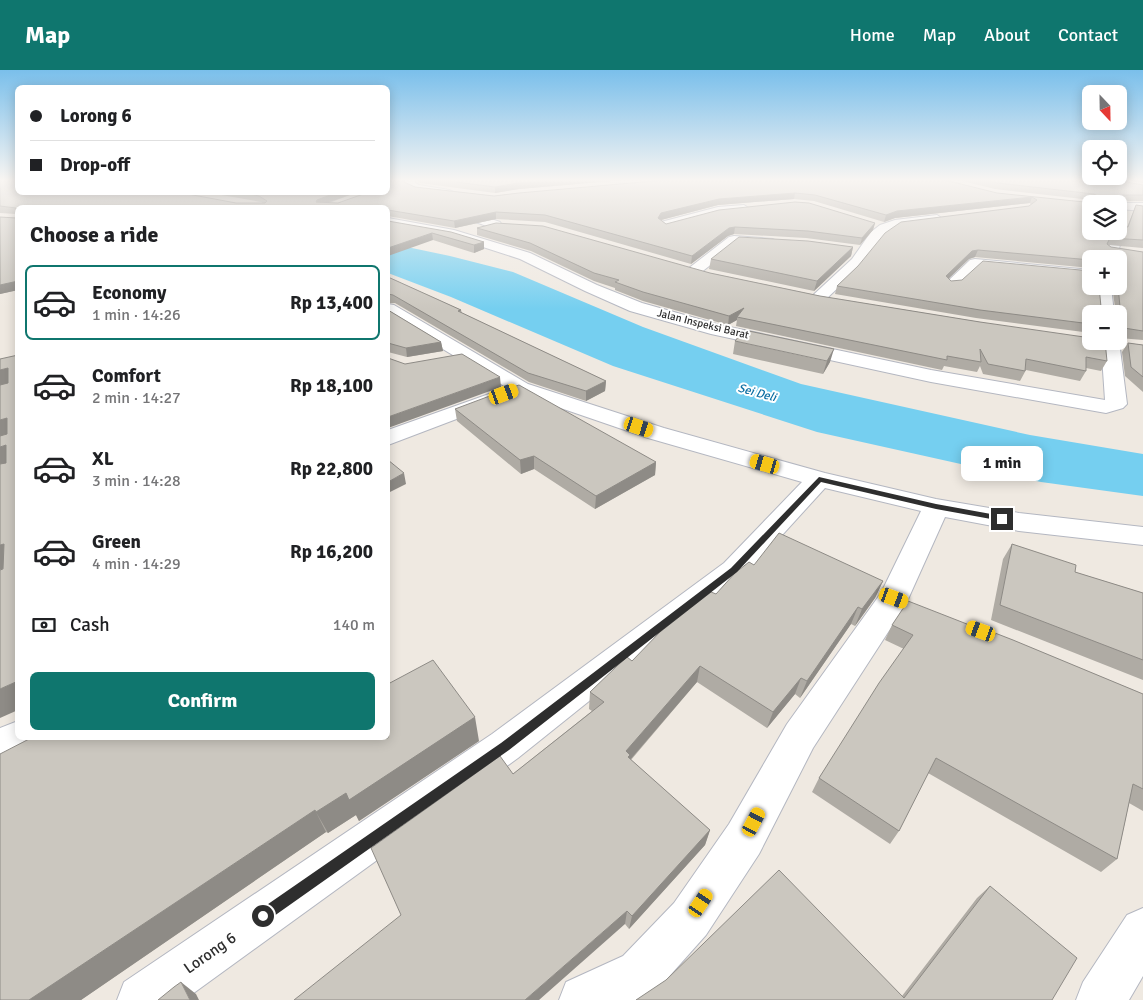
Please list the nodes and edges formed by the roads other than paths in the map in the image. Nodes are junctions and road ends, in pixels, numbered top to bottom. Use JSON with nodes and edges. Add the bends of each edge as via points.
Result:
{"nodes":[{"id":1,"x":390,"y":222,"type":"edge"},
{"id":2,"x":493,"y":222,"type":"edge"},
{"id":3,"x":674,"y":222,"type":"edge"},
{"id":4,"x":907,"y":222,"type":"edge"},
{"id":5,"x":665,"y":225,"type":"edge"},
{"id":6,"x":454,"y":234,"type":"junction"},
{"id":7,"x":789,"y":244,"type":"edge"},
{"id":8,"x":845,"y":250,"type":"edge"},
{"id":9,"x":864,"y":252,"type":"junction"},
{"id":10,"x":696,"y":271,"type":"edge"},
{"id":11,"x":1082,"y":273,"type":"edge"},
{"id":12,"x":953,"y":284,"type":"edge"},
{"id":13,"x":837,"y":302,"type":"edge"},
{"id":14,"x":390,"y":310,"type":"edge"},
{"id":15,"x":1115,"y":350,"type":"edge"},
{"id":16,"x":466,"y":355,"type":"junction"},
{"id":17,"x":440,"y":360,"type":"edge"},
{"id":18,"x":521,"y":388,"type":"junction"},
{"id":19,"x":390,"y":437,"type":"edge"},
{"id":20,"x":819,"y":479,"type":"junction"},
{"id":21,"x":936,"y":507,"type":"junction"},
{"id":22,"x":1143,"y":536,"type":"edge"},
{"id":23,"x":15,"y":740,"type":"edge"},
{"id":24,"x":0,"y":747,"type":"edge"},
{"id":25,"x":1143,"y":931,"type":"edge"},
{"id":26,"x":142,"y":1000,"type":"edge"},
{"id":27,"x":584,"y":1000,"type":"edge"},
{"id":28,"x":1101,"y":1000,"type":"edge"}],
"edges":[{"from":1,"to":6,"type":"street","name":"Jalan Inspeksi Barat"},
{"from":2,"to":6,"type":"street","via":[[502,225]]},
{"from":3,"to":5,"type":"street"},
{"from":4,"to":9,"type":"street","via":[[879,226]]},
{"from":6,"to":15,"type":"street","name":"Jalan Inspeksi Barat","via":[[525,256],[627,303],[676,319],[931,376],[1085,404],[1106,407],[1116,404]]},
{"from":7,"to":10,"type":"street","via":[[734,240]]},
{"from":8,"to":9,"type":"street"},
{"from":9,"to":13,"type":"street","via":[[857,262],[814,298]]},
{"from":11,"to":12,"type":"street","via":[[975,263]]},
{"from":14,"to":16,"type":"street"},
{"from":16,"to":17,"type":"street"},
{"from":16,"to":18,"type":"street"},
{"from":18,"to":19,"type":"street"},
{"from":18,"to":20,"type":"street","via":[[656,433]]},
{"from":20,"to":21,"type":"street"},
{"from":20,"to":26,"type":"street","name":"Lorong 6","via":[[734,570],[529,728]]},
{"from":21,"to":22,"type":"street","via":[[1019,522]]},
{"from":21,"to":27,"type":"street","via":[[907,603],[800,736],[744,840],[690,919],[640,973]]},
{"from":23,"to":24,"type":"street"},
{"from":25,"to":28,"type":"street"}]}
